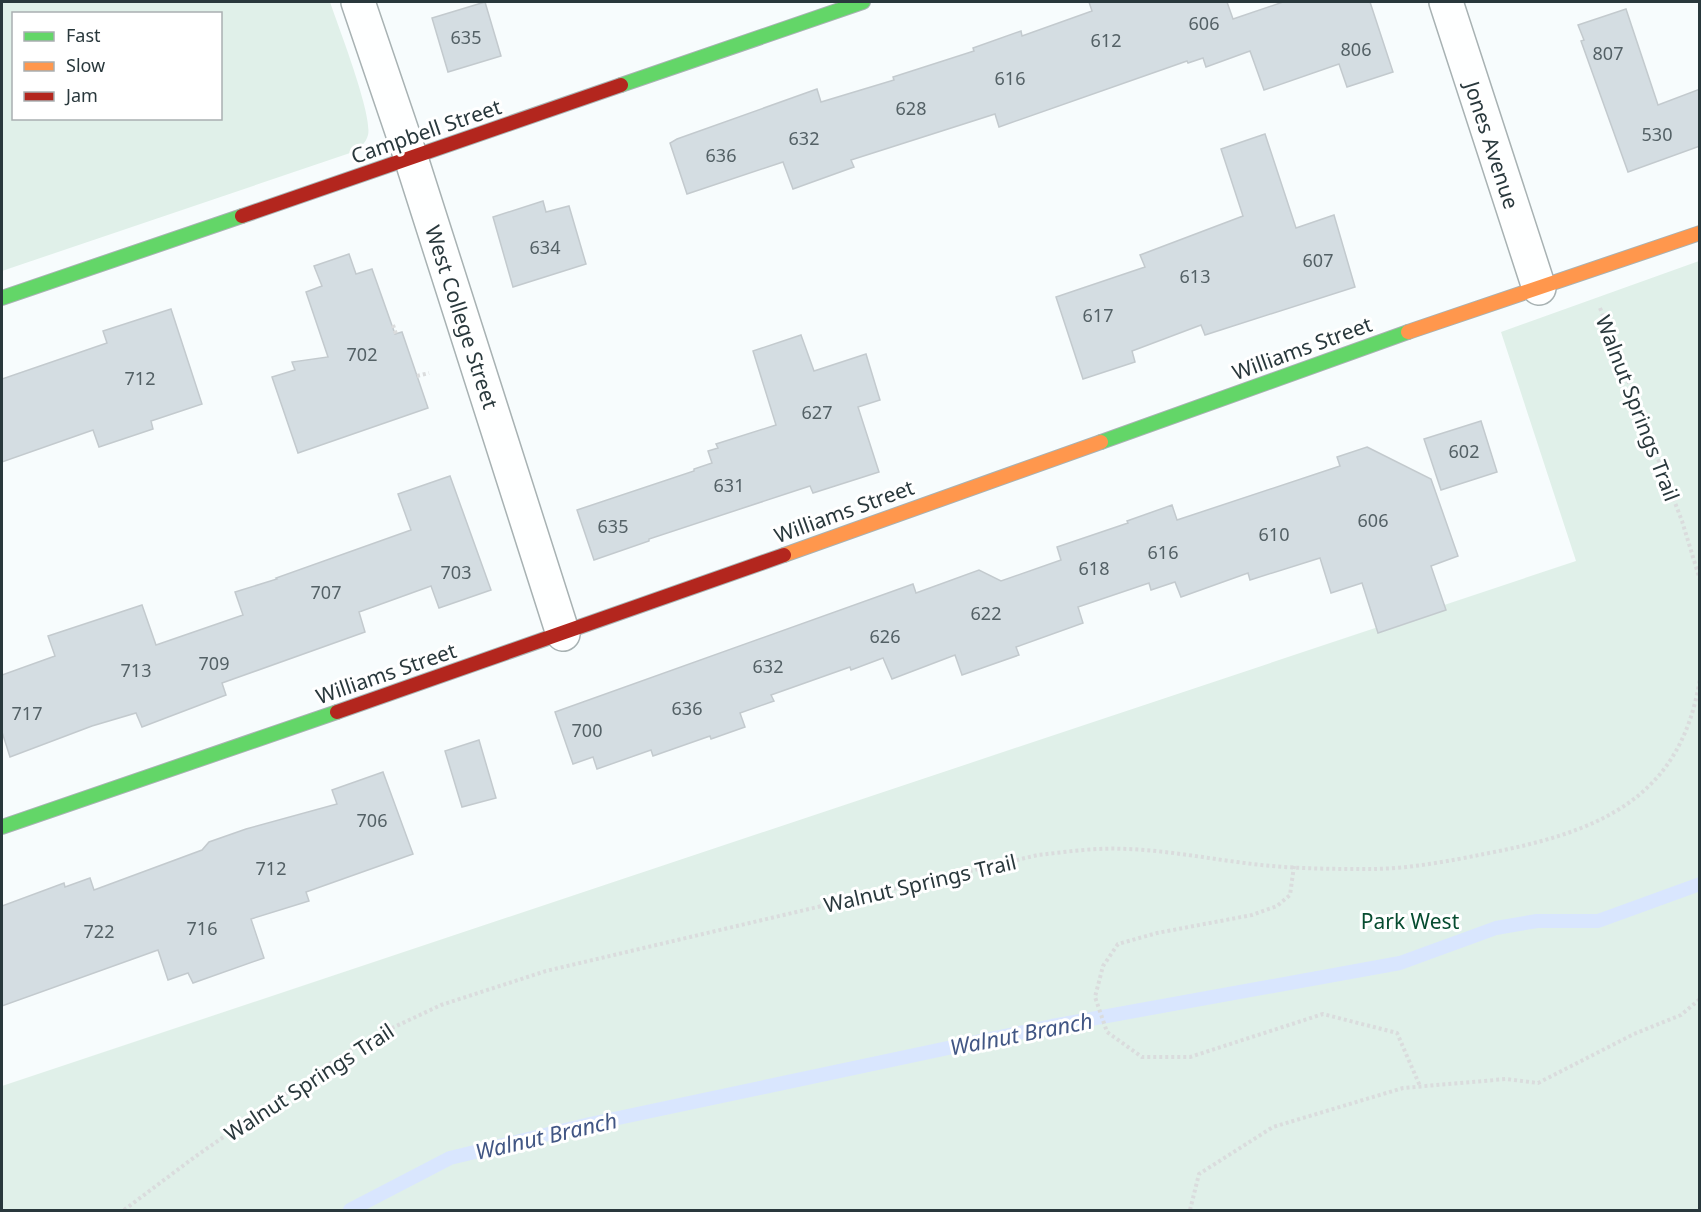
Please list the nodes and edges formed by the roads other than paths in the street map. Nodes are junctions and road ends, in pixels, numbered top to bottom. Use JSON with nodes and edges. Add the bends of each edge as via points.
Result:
{"nodes":[{"id":1,"x":358,"y":2,"type":"edge"},
{"id":2,"x":863,"y":2,"type":"edge"},
{"id":3,"x":1446,"y":2,"type":"edge"},
{"id":4,"x":411,"y":158,"type":"junction"},
{"id":5,"x":1700,"y":233,"type":"edge"},
{"id":6,"x":1539,"y":288,"type":"junction"},
{"id":7,"x":2,"y":298,"type":"edge"},
{"id":8,"x":562,"y":634,"type":"junction"},
{"id":9,"x":2,"y":827,"type":"edge"}],
"edges":[{"from":1,"to":4,"type":"street","name":"West College Street"},
{"from":2,"to":4,"type":"street","name":"Campbell Street"},
{"from":3,"to":6,"type":"street","name":"Jones Avenue"},
{"from":4,"to":7,"type":"street","name":"Campbell Street"},
{"from":4,"to":8,"type":"street","name":"West College Street"},
{"from":5,"to":6,"type":"street","name":"Williams Street"},
{"from":6,"to":8,"type":"street","name":"Williams Street"},
{"from":8,"to":9,"type":"street","name":"Williams Street"}]}
